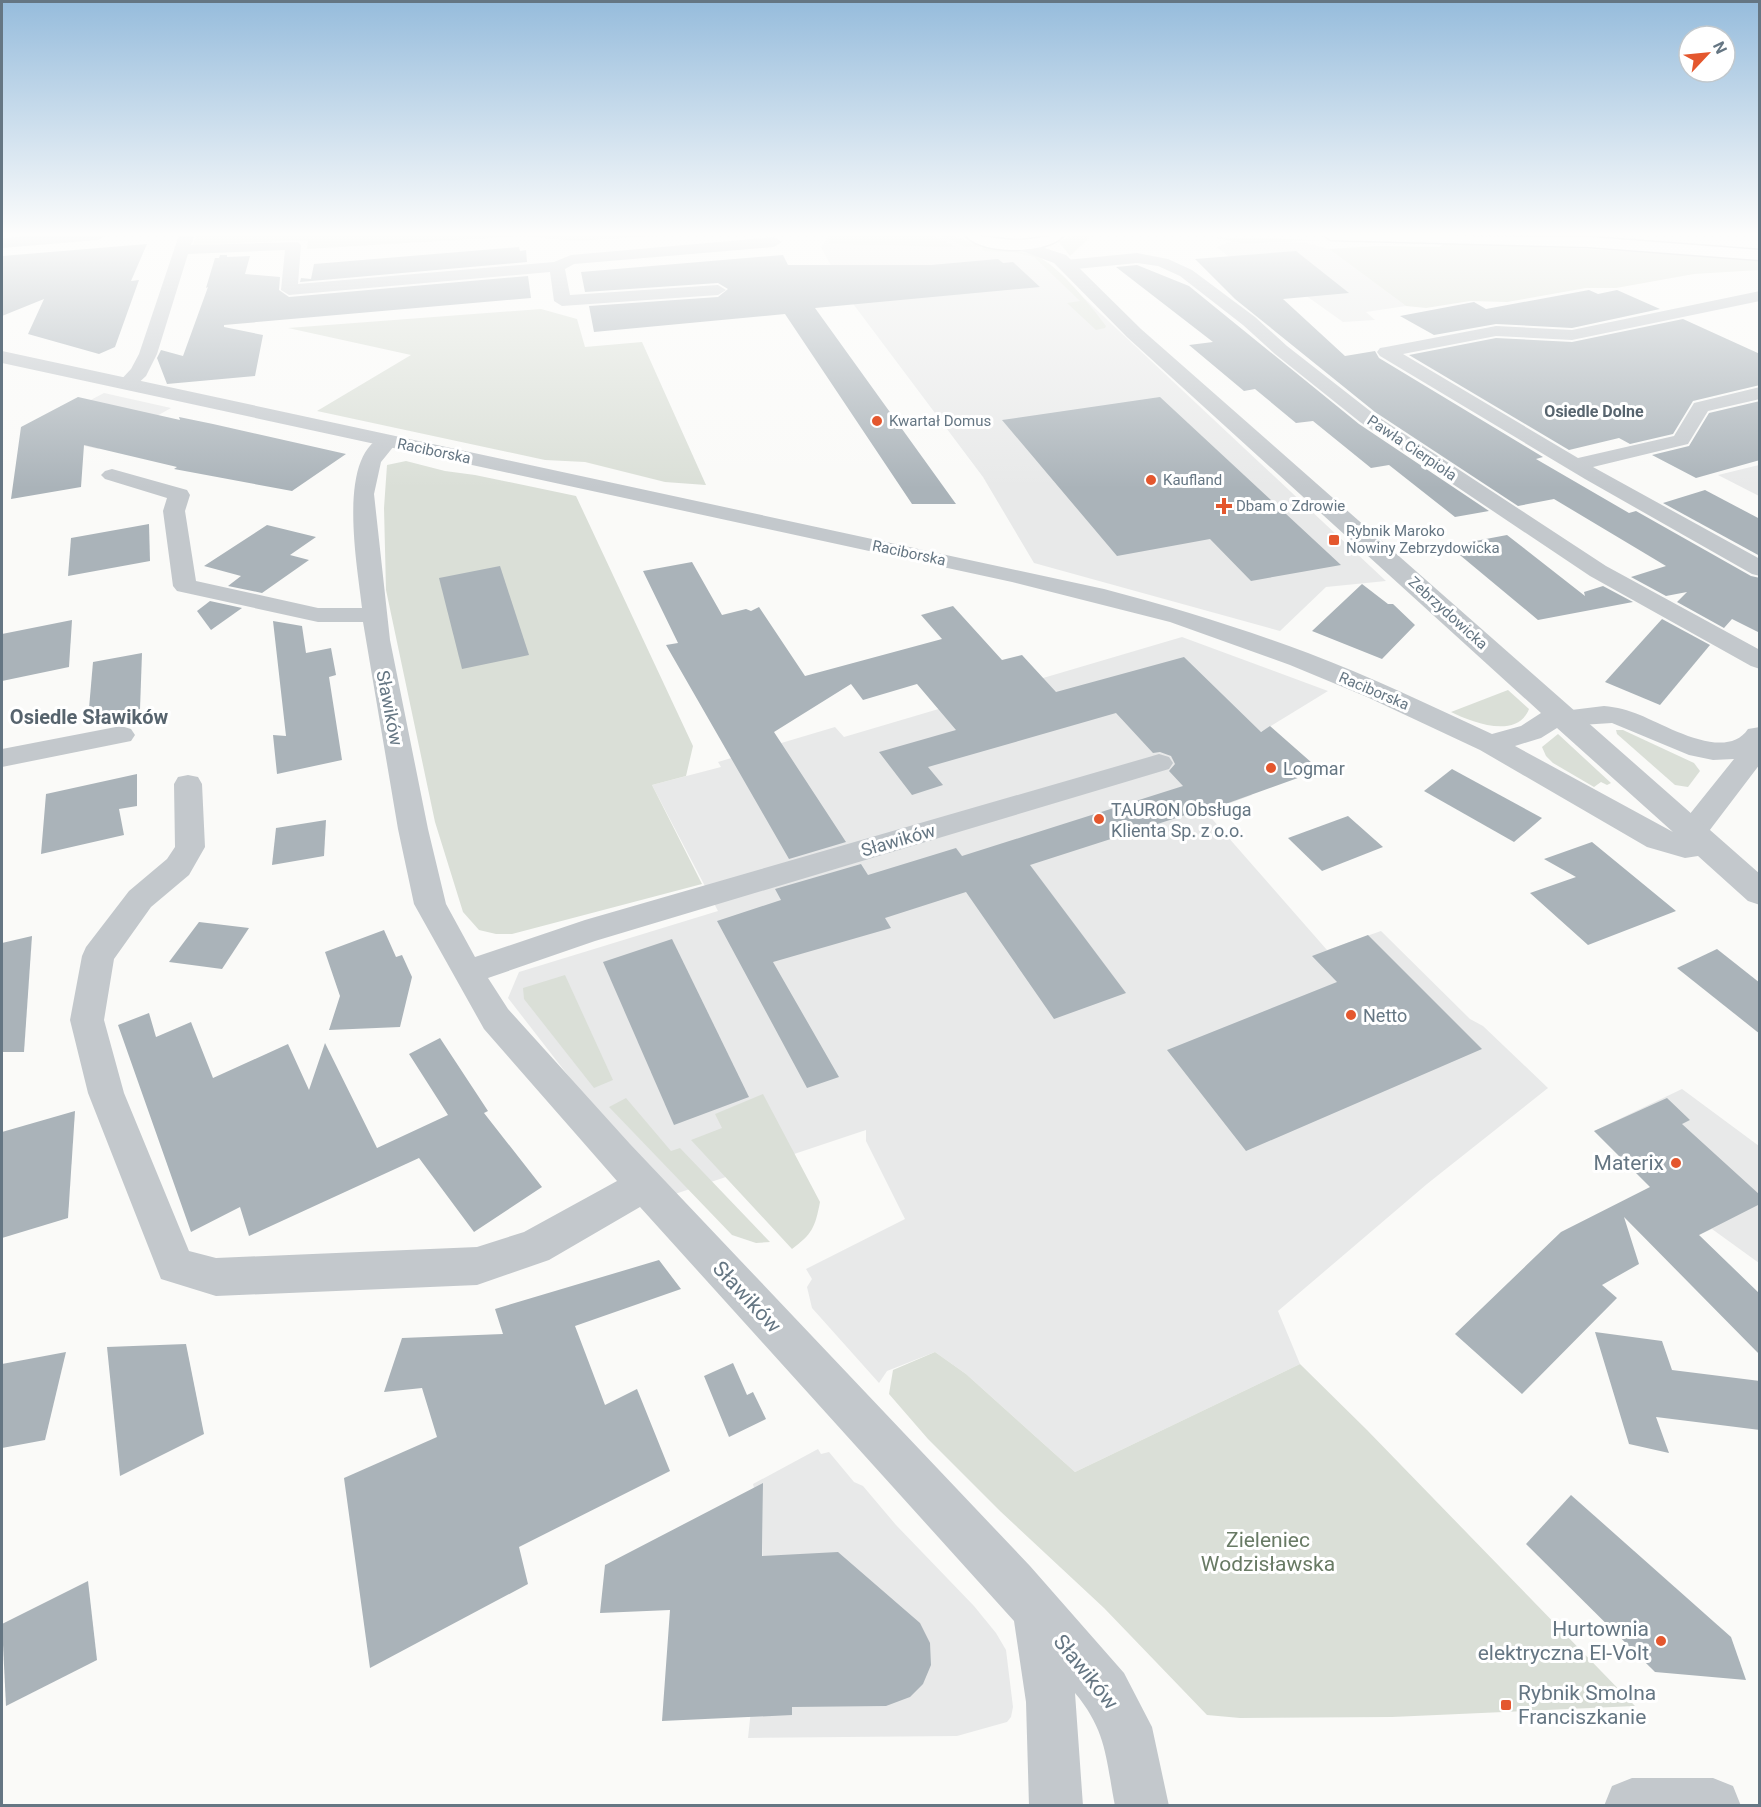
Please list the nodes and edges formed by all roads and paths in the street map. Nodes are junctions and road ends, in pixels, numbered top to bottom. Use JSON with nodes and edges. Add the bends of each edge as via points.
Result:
{"nodes":[{"id":1,"x":159,"y":319,"type":"edge"},
{"id":2,"x":1120,"y":319,"type":"edge"},
{"id":3,"x":1247,"y":319,"type":"edge"},
{"id":4,"x":1648,"y":319,"type":"edge"},
{"id":5,"x":2,"y":357,"type":"edge"},
{"id":6,"x":126,"y":384,"type":"junction"},
{"id":7,"x":1760,"y":393,"type":"edge"},
{"id":8,"x":388,"y":441,"type":"junction"},
{"id":9,"x":1575,"y":465,"type":"junction"},
{"id":10,"x":112,"y":475,"type":"dead end"},
{"id":11,"x":1760,"y":569,"type":"edge"},
{"id":12,"x":374,"y":615,"type":"junction"},
{"id":13,"x":1760,"y":661,"type":"edge"},
{"id":14,"x":1562,"y":716,"type":"junction"},
{"id":15,"x":121,"y":735,"type":"dead end"},
{"id":16,"x":1757,"y":737,"type":"edge"},
{"id":17,"x":1490,"y":744,"type":"junction"},
{"id":18,"x":2,"y":758,"type":"edge"},
{"id":19,"x":1159,"y":763,"type":"dead end"},
{"id":20,"x":188,"y":784,"type":"dead end"},
{"id":21,"x":1699,"y":838,"type":"junction"},
{"id":22,"x":1760,"y":893,"type":"edge"},
{"id":23,"x":467,"y":972,"type":"junction"},
{"id":24,"x":644,"y":1185,"type":"junction"},
{"id":25,"x":1037,"y":1613,"type":"junction"},
{"id":26,"x":1056,"y":1806,"type":"edge"},
{"id":27,"x":1142,"y":1806,"type":"edge"},
{"id":28,"x":1632,"y":1806,"type":"edge"},
{"id":29,"x":1713,"y":1806,"type":"edge"}],
"edges":[{"from":1,"to":6,"type":"street","via":[[143,366]]},
{"from":2,"to":14,"type":"street","name":"Zebrzydowicka"},
{"from":3,"to":13,"type":"street","name":"Pawła Cierpioła","via":[[1367,418],[1599,571]]},
{"from":4,"to":9,"type":"street","via":[[1572,335],[1496,331],[1386,352]]},
{"from":5,"to":6,"type":"street","name":"Raciborska"},
{"from":6,"to":8,"type":"street","name":"Raciborska"},
{"from":7,"to":9,"type":"street","via":[[1701,408],[1680,440]]},
{"from":8,"to":12,"type":"street","name":"Sławików","via":[[369,464],[364,485]]},
{"from":8,"to":17,"type":"street","name":"Raciborska","via":[[1135,604],[1299,659]]},
{"from":9,"to":11,"type":"street"},
{"from":10,"to":12,"type":"street","via":[[178,495],[174,511],[185,586],[318,615]]},
{"from":12,"to":23,"type":"street","name":"Sławików","via":[[428,897]]},
{"from":14,"to":16,"type":"street","via":[[1616,715],[1689,745],[1715,751],[1734,749]]},
{"from":14,"to":17,"type":"street","via":[[1531,732]]},
{"from":14,"to":21,"type":"street","name":"Zebrzydowicka"},
{"from":15,"to":18,"type":"street"},
{"from":16,"to":21,"type":"street","via":[[1750,757]]},
{"from":17,"to":21,"type":"street","name":"Raciborska","via":[[1658,839],[1685,847]]},
{"from":19,"to":23,"type":"street","name":"Sławików","via":[[585,932]]},
{"from":20,"to":24,"type":"street","via":[[190,847],[178,867],[140,899],[98,956],[87,1020],[106,1093],[175,1266],[216,1277],[477,1266],[535,1247]]},
{"from":21,"to":22,"type":"street"},
{"from":23,"to":24,"type":"street","name":"Sławików","via":[[496,1019]]},
{"from":24,"to":25,"type":"street","name":"Sławików"},
{"from":25,"to":26,"type":"street","name":"Sławików","via":[[1051,1702]]},
{"from":25,"to":27,"type":"street","name":"Sławików","via":[[1118,1710],[1126,1727]]},
{"from":28,"to":29,"type":"street"}]}
